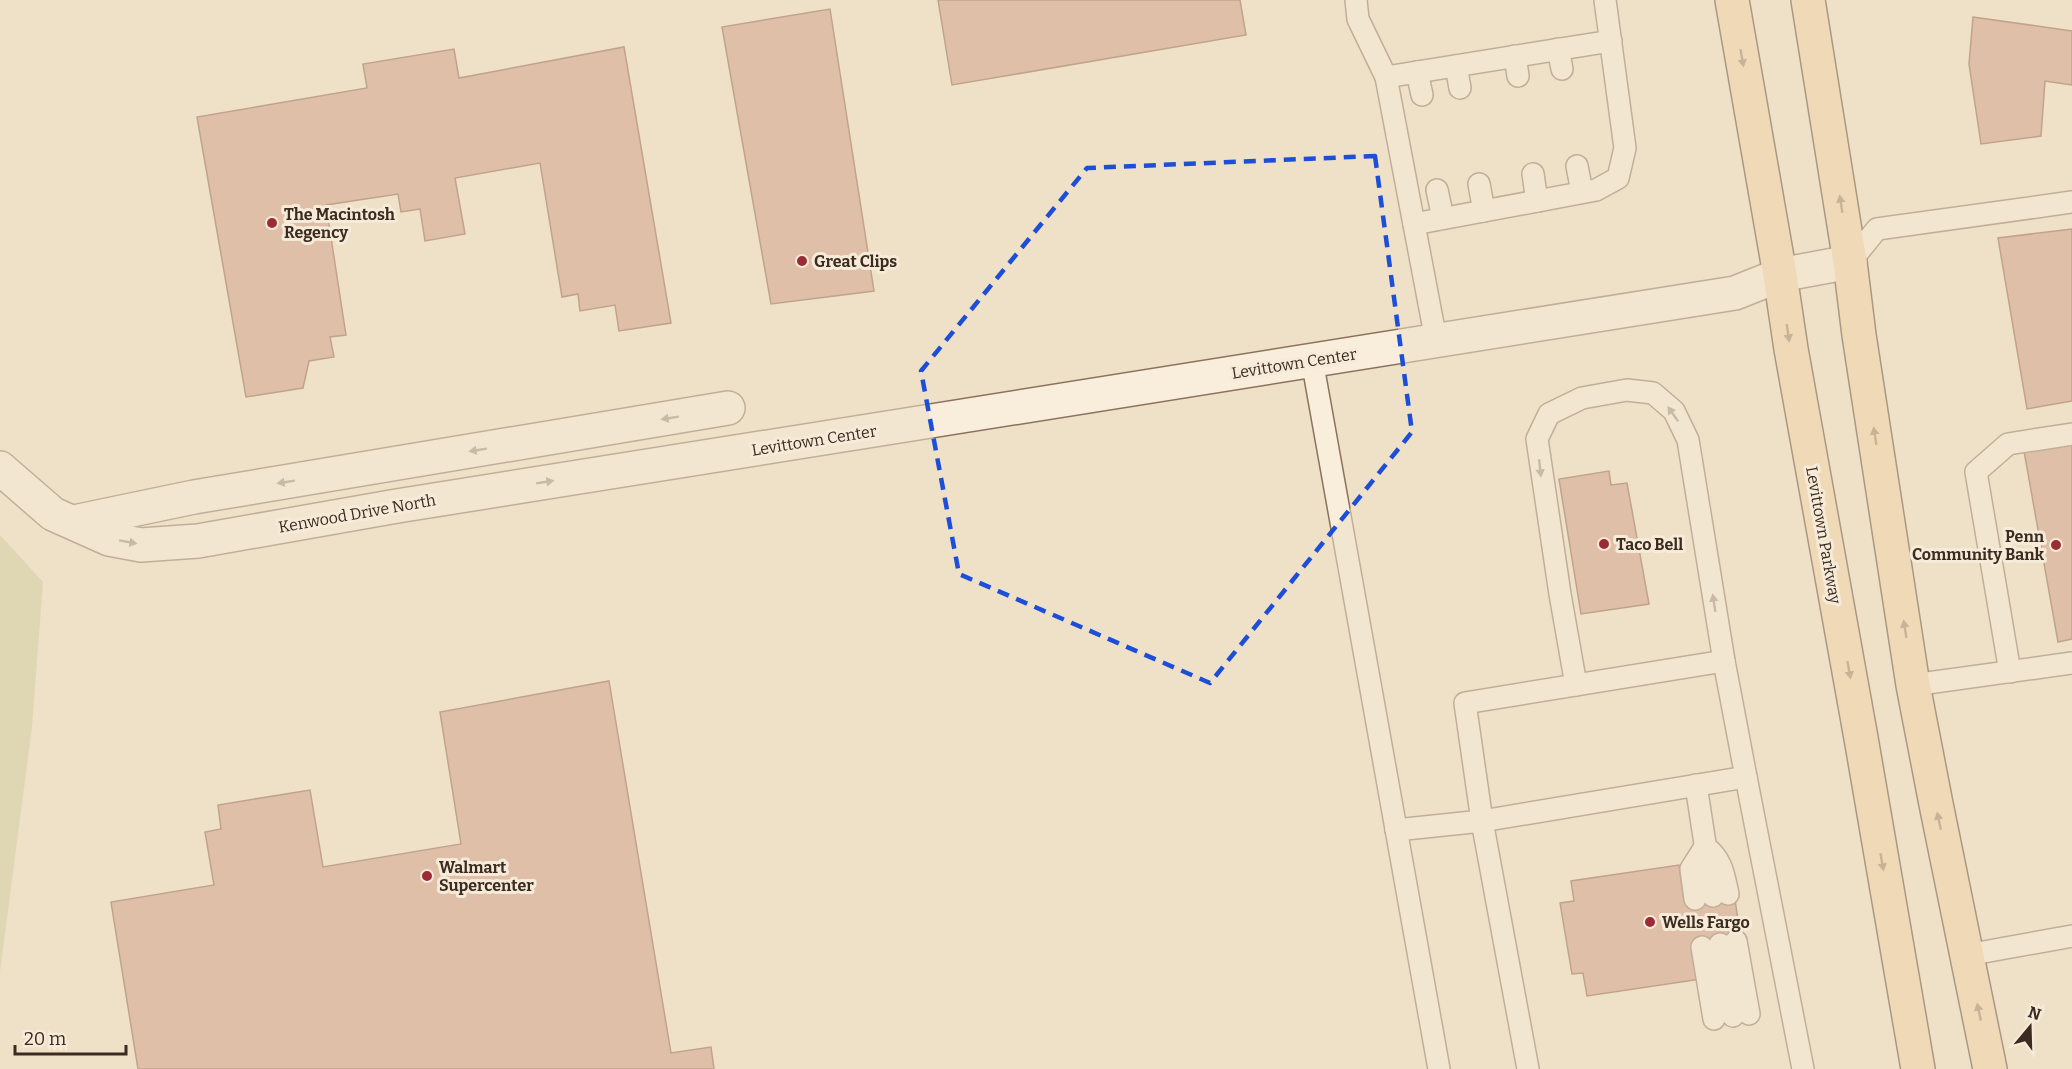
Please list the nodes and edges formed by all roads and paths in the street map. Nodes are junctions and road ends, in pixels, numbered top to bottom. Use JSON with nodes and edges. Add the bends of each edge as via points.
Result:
{"nodes":[{"id":1,"x":1356,"y":0,"type":"edge"},
{"id":2,"x":1605,"y":0,"type":"edge"},
{"id":3,"x":1731,"y":0,"type":"edge"},
{"id":4,"x":1808,"y":0,"type":"edge"},
{"id":5,"x":1611,"y":41,"type":"junction"},
{"id":6,"x":1456,"y":66,"type":"junction"},
{"id":7,"x":1417,"y":72,"type":"junction"},
{"id":8,"x":1386,"y":77,"type":"junction"},
{"id":9,"x":1460,"y":88,"type":"dead end"},
{"id":10,"x":1422,"y":95,"type":"dead end"},
{"id":11,"x":1577,"y":166,"type":"dead end"},
{"id":12,"x":1533,"y":174,"type":"dead end"},
{"id":13,"x":1479,"y":184,"type":"dead end"},
{"id":14,"x":1437,"y":189,"type":"dead end"},
{"id":15,"x":1582,"y":192,"type":"junction"},
{"id":16,"x":1537,"y":201,"type":"junction"},
{"id":17,"x":2072,"y":202,"type":"edge"},
{"id":18,"x":1484,"y":211,"type":"junction"},
{"id":19,"x":1443,"y":218,"type":"junction"},
{"id":20,"x":1414,"y":224,"type":"junction"},
{"id":21,"x":1851,"y":262,"type":"junction"},
{"id":22,"x":1780,"y":275,"type":"junction"},
{"id":23,"x":1436,"y":340,"type":"junction"},
{"id":24,"x":1312,"y":360,"type":"junction"},
{"id":25,"x":728,"y":408,"type":"dead end"},
{"id":26,"x":2072,"y":434,"type":"edge"},
{"id":27,"x":734,"y":452,"type":"joint"},
{"id":28,"x":0,"y":468,"type":"edge"},
{"id":29,"x":74,"y":522,"type":"junction"},
{"id":30,"x":1724,"y":661,"type":"junction"},
{"id":31,"x":2072,"y":663,"type":"edge"},
{"id":32,"x":2010,"y":672,"type":"junction"},
{"id":33,"x":1576,"y":685,"type":"junction"},
{"id":34,"x":1913,"y":685,"type":"junction"},
{"id":35,"x":1746,"y":777,"type":"junction"},
{"id":36,"x":1696,"y":785,"type":"junction"},
{"id":37,"x":1482,"y":821,"type":"junction"},
{"id":38,"x":1396,"y":830,"type":"junction"},
{"id":39,"x":1705,"y":848,"type":"junction"},
{"id":40,"x":2072,"y":936,"type":"edge"},
{"id":41,"x":1720,"y":944,"type":"joint"},
{"id":42,"x":1967,"y":955,"type":"junction"},
{"id":43,"x":1439,"y":1069,"type":"edge"},
{"id":44,"x":1528,"y":1069,"type":"edge"},
{"id":45,"x":1801,"y":1069,"type":"edge"},
{"id":46,"x":1918,"y":1069,"type":"edge"},
{"id":47,"x":1990,"y":1069,"type":"edge"}],
"edges":[{"from":1,"to":8,"type":"lane","via":[[1358,19]]},
{"from":2,"to":5,"type":"lane"},
{"from":3,"to":22,"type":"main road","name":"Levittown Parkway","one_way":true},
{"from":21,"to":4,"type":"main road","one_way":true},
{"from":5,"to":6,"type":"lane","via":[[1560,59],[1517,66]]},
{"from":5,"to":15,"type":"lane","via":[[1625,148],[1618,178],[1596,190]]},
{"from":6,"to":7,"type":"lane"},
{"from":6,"to":9,"type":"lane"},
{"from":7,"to":8,"type":"lane"},
{"from":7,"to":10,"type":"lane"},
{"from":8,"to":20,"type":"lane"},
{"from":11,"to":15,"type":"lane"},
{"from":12,"to":16,"type":"lane"},
{"from":13,"to":18,"type":"lane"},
{"from":14,"to":19,"type":"lane"},
{"from":15,"to":16,"type":"lane"},
{"from":16,"to":18,"type":"lane"},
{"from":17,"to":21,"type":"lane","via":[[1877,229]]},
{"from":18,"to":19,"type":"lane"},
{"from":19,"to":20,"type":"lane"},
{"from":20,"to":23,"type":"lane"},
{"from":21,"to":22,"type":"street","name":"Levittown Center"},
{"from":34,"to":21,"type":"main road","one_way":true},
{"from":22,"to":23,"type":"street","name":"Levittown Center","via":[[1735,293]]},
{"from":22,"to":46,"type":"main road","name":"Levittown Parkway","one_way":true},
{"from":23,"to":24,"type":"street","name":"Levittown Center"},
{"from":24,"to":27,"type":"street","name":"Levittown Center"},
{"from":24,"to":38,"type":"lane"},
{"from":25,"to":29,"type":"street","one_way":true,"via":[[159,503]]},
{"from":26,"to":32,"type":"lane","via":[[2008,444],[1976,472]]},
{"from":29,"to":27,"type":"street","name":"Kenwood Drive North","one_way":true,"via":[[109,539],[141,545],[198,541]]},
{"from":28,"to":29,"type":"street","name":"Kenwood Drive North","via":[[52,514]]},
{"from":30,"to":33,"type":"lane"},
{"from":30,"to":33,"type":"lane","one_way":true,"via":[[1688,440],[1674,411],[1653,393],[1628,390],[1582,398],[1549,414],[1537,439]]},
{"from":30,"to":35,"type":"lane"},
{"from":31,"to":32,"type":"lane"},
{"from":32,"to":34,"type":"lane"},
{"from":33,"to":37,"type":"lane","via":[[1465,703]]},
{"from":42,"to":34,"type":"main road","one_way":true},
{"from":35,"to":36,"type":"lane"},
{"from":35,"to":45,"type":"lane"},
{"from":36,"to":37,"type":"lane"},
{"from":36,"to":39,"type":"lane"},
{"from":37,"to":38,"type":"lane"},
{"from":37,"to":44,"type":"lane"},
{"from":38,"to":43,"type":"lane"},
{"from":39,"to":39,"type":"lane","via":[[1691,869],[1712,896],[1722,866]]},
{"from":40,"to":42,"type":"lane"},
{"from":41,"to":41,"type":"lane","via":[[1732,1016]]},
{"from":47,"to":42,"type":"main road","one_way":true}]}
